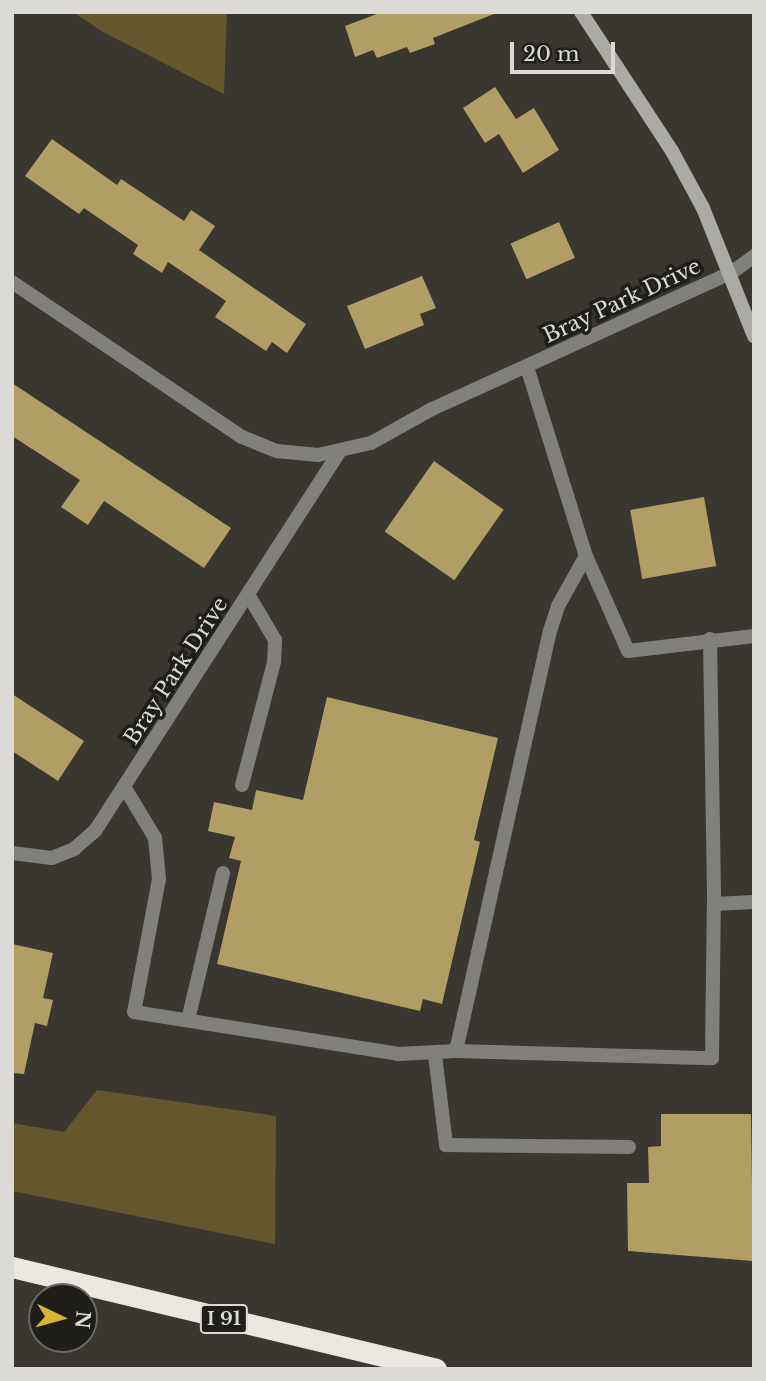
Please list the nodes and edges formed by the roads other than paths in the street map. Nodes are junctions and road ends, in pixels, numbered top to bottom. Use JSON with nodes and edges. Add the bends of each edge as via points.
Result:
{"nodes":[{"id":1,"x":581,"y":12,"type":"edge"},
{"id":2,"x":754,"y":256,"type":"edge"},
{"id":3,"x":731,"y":273,"type":"junction"},
{"id":4,"x":12,"y":282,"type":"edge"},
{"id":5,"x":754,"y":336,"type":"edge"},
{"id":6,"x":527,"y":367,"type":"junction"},
{"id":7,"x":339,"y":453,"type":"junction"},
{"id":8,"x":586,"y":556,"type":"junction"},
{"id":9,"x":249,"y":596,"type":"junction"},
{"id":10,"x":754,"y":636,"type":"edge"},
{"id":11,"x":710,"y":639,"type":"junction"},
{"id":12,"x":242,"y":785,"type":"dead end"},
{"id":13,"x":125,"y":788,"type":"junction"},
{"id":14,"x":12,"y":853,"type":"edge"},
{"id":15,"x":223,"y":873,"type":"dead end"},
{"id":16,"x":754,"y":902,"type":"edge"},
{"id":17,"x":714,"y":904,"type":"junction"},
{"id":18,"x":188,"y":1020,"type":"junction"},
{"id":19,"x":456,"y":1051,"type":"junction"},
{"id":20,"x":435,"y":1055,"type":"junction"},
{"id":21,"x":629,"y":1147,"type":"dead end"},
{"id":22,"x":12,"y":1267,"type":"edge"},
{"id":23,"x":436,"y":1369,"type":"edge"}],
"edges":[{"from":1,"to":3,"type":"main road","via":[[672,150]]},
{"from":2,"to":3,"type":"street","name":"Bray Park Drive"},
{"from":3,"to":5,"type":"main road"},
{"from":3,"to":6,"type":"street","name":"Bray Park Drive"},
{"from":4,"to":7,"type":"street","name":"Bray Park Drive","via":[[242,437],[277,451]]},
{"from":6,"to":7,"type":"street","name":"Bray Park Drive","via":[[371,443]]},
{"from":6,"to":8,"type":"street"},
{"from":7,"to":9,"type":"street","name":"Bray Park Drive"},
{"from":8,"to":11,"type":"street","via":[[628,651]]},
{"from":8,"to":19,"type":"street","via":[[558,606],[550,631]]},
{"from":9,"to":12,"type":"street","via":[[275,640],[274,662]]},
{"from":9,"to":13,"type":"street","name":"Bray Park Drive"},
{"from":10,"to":11,"type":"street"},
{"from":11,"to":17,"type":"street"},
{"from":13,"to":14,"type":"street","name":"Bray Park Drive","via":[[95,831],[74,849],[43,859]]},
{"from":13,"to":18,"type":"street","via":[[155,838],[159,879],[134,1012]]},
{"from":15,"to":18,"type":"street"},
{"from":16,"to":17,"type":"street"},
{"from":17,"to":19,"type":"street","via":[[712,1058]]},
{"from":18,"to":20,"type":"street","via":[[398,1054]]},
{"from":19,"to":20,"type":"street"},
{"from":20,"to":21,"type":"street","via":[[446,1144]]},
{"from":22,"to":23,"type":"highway","number":"I 91"}]}
